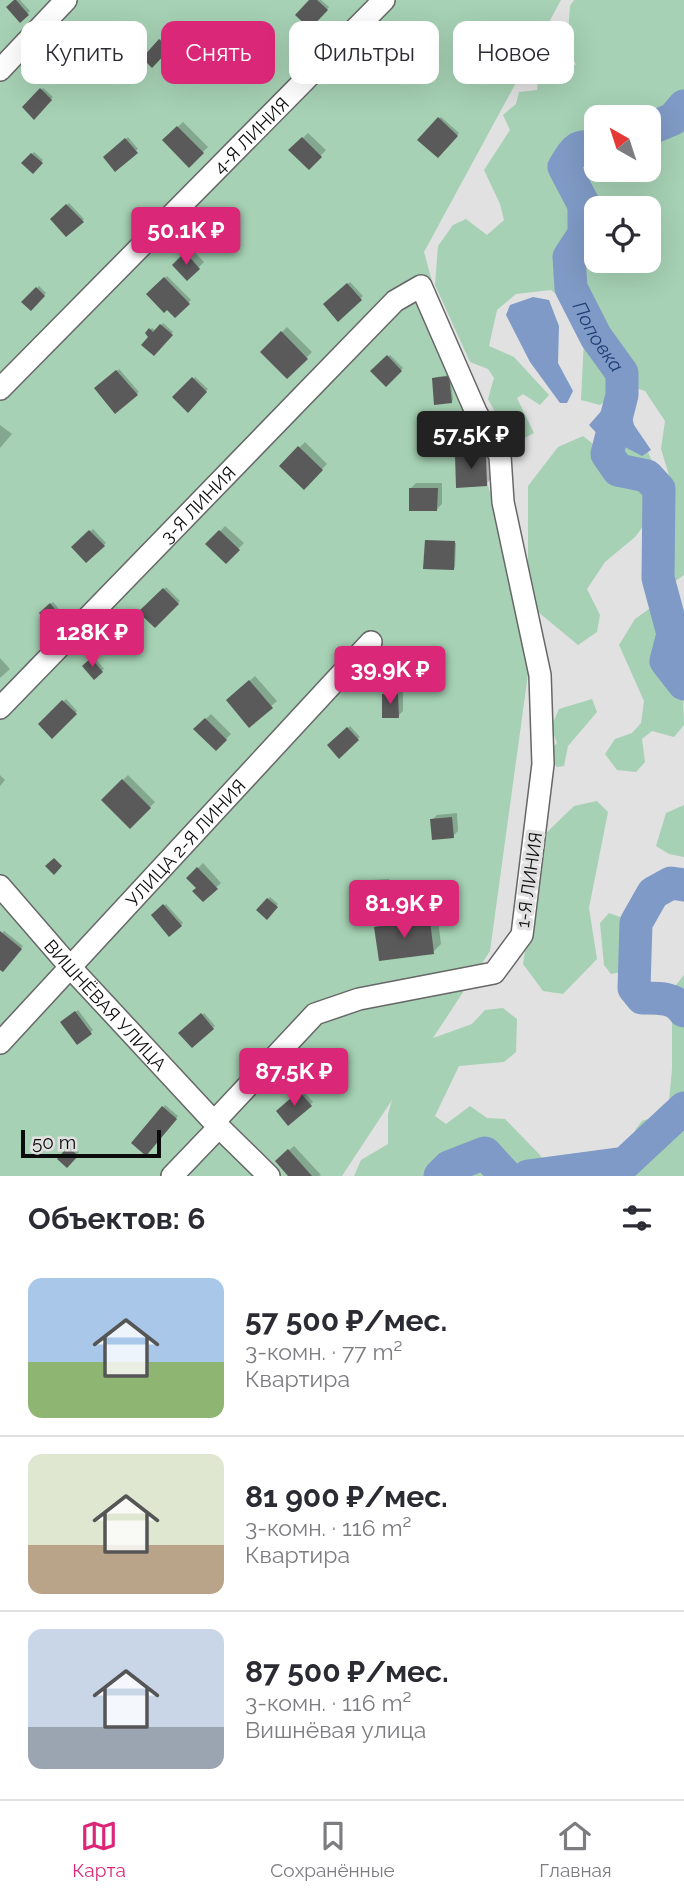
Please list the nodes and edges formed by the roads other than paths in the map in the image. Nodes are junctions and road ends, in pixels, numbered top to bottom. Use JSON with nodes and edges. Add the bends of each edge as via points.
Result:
{"nodes":[{"id":1,"x":66,"y":0,"type":"edge"},
{"id":2,"x":384,"y":0,"type":"edge"},
{"id":3,"x":0,"y":70,"type":"edge"},
{"id":4,"x":395,"y":301,"type":"joint"},
{"id":5,"x":0,"y":389,"type":"edge"},
{"id":6,"x":371,"y":642,"type":"dead end"},
{"id":7,"x":0,"y":709,"type":"edge"},
{"id":8,"x":0,"y":886,"type":"edge"},
{"id":9,"x":71,"y":968,"type":"junction"},
{"id":10,"x":0,"y":1043,"type":"edge"},
{"id":11,"x":216,"y":1124,"type":"junction"},
{"id":12,"x":172,"y":1176,"type":"edge"},
{"id":13,"x":269,"y":1176,"type":"edge"}],
"edges":[{"from":1,"to":3,"type":"street"},
{"from":2,"to":5,"type":"street","name":"4-Я ЛИНИЯ"},
{"from":4,"to":7,"type":"street","name":"3-Я ЛИНИЯ"},
{"from":4,"to":11,"type":"street","name":"1-Я ЛИНИЯ","via":[[421,286],[500,456],[503,502],[540,675],[543,764],[522,935],[494,973],[359,999],[315,1014]]},
{"from":6,"to":9,"type":"street","name":"УЛИЦА 2-Я ЛИНИЯ"},
{"from":8,"to":9,"type":"street","name":"ВИШНЁВАЯ УЛИЦА"},
{"from":9,"to":10,"type":"street","name":"УЛИЦА 2-Я ЛИНИЯ"},
{"from":9,"to":11,"type":"street","name":"ВИШНЁВАЯ УЛИЦА"},
{"from":11,"to":12,"type":"street","name":"1-Я ЛИНИЯ"},
{"from":11,"to":13,"type":"street","name":"ВИШНЁВАЯ УЛИЦА"}]}
